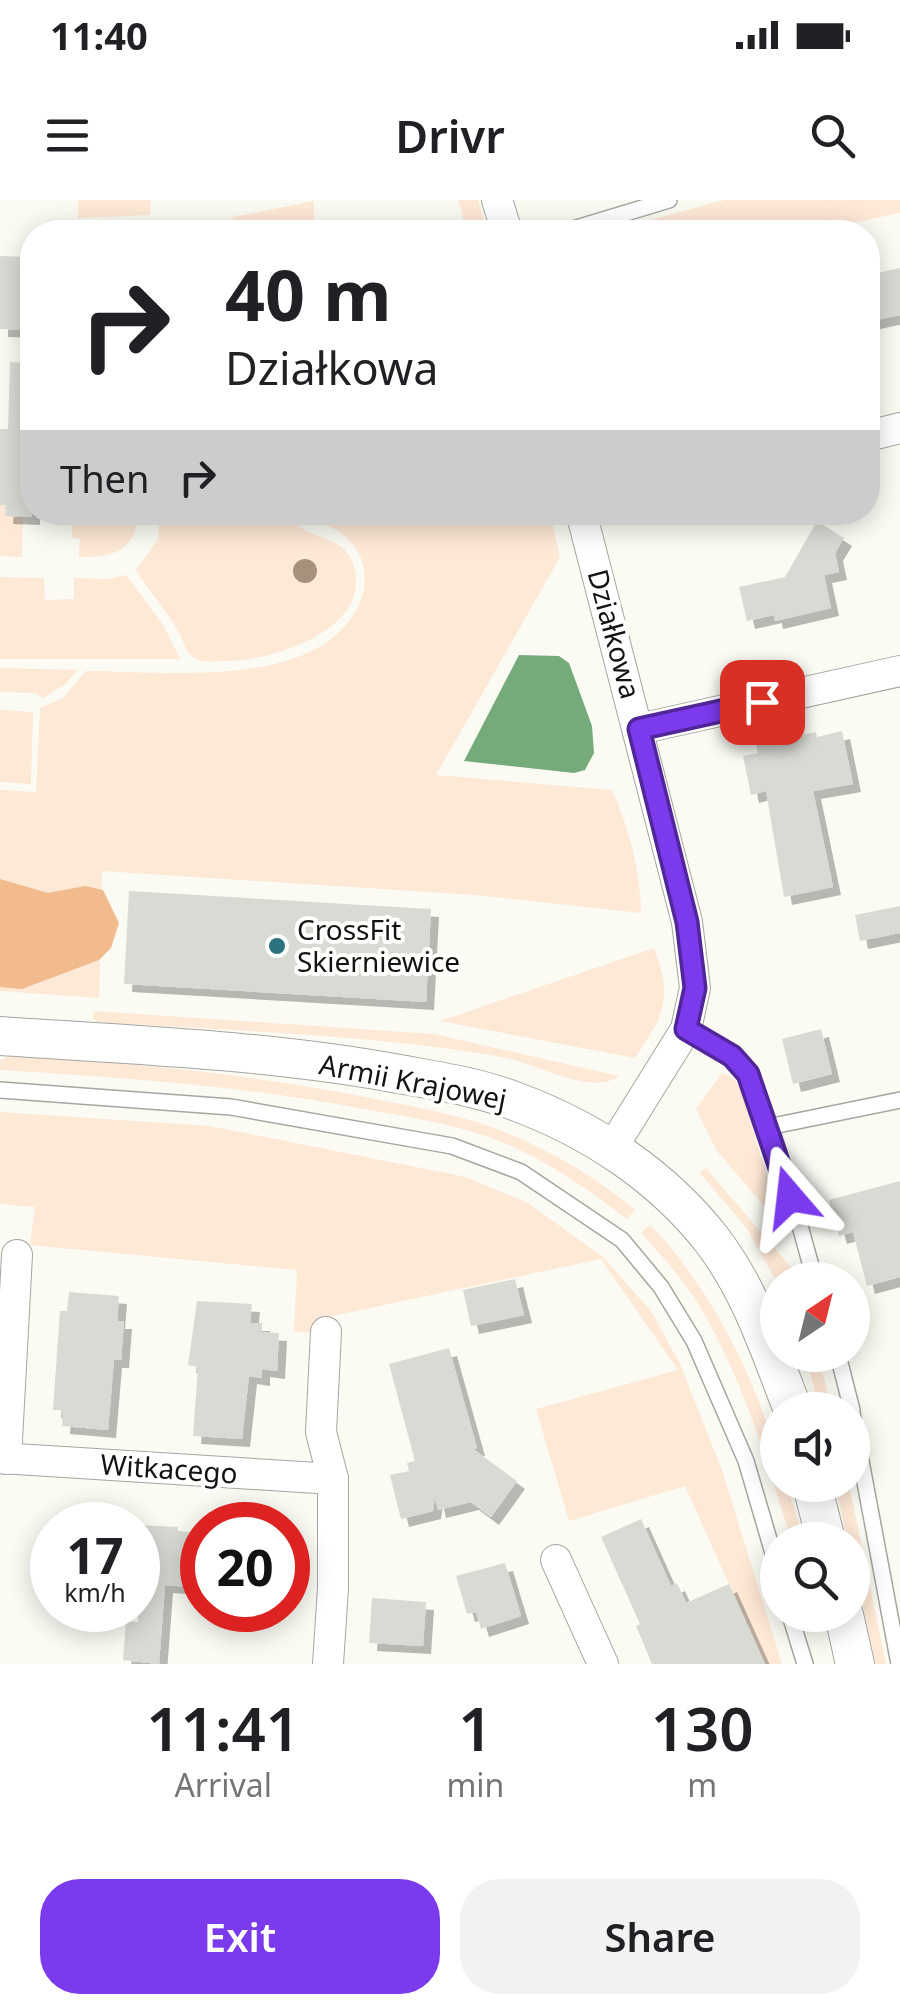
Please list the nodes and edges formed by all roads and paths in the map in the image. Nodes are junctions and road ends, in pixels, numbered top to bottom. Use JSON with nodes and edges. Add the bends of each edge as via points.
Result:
{"nodes":[{"id":1,"x":669,"y":200,"type":"edge"},
{"id":2,"x":603,"y":220,"type":"edge"},
{"id":3,"x":584,"y":525,"type":"edge"},
{"id":4,"x":900,"y":671,"type":"edge"},
{"id":5,"x":639,"y":729,"type":"junction"},
{"id":6,"x":686,"y":1029,"type":"junction"},
{"id":7,"x":0,"y":1036,"type":"edge"},
{"id":8,"x":0,"y":1090,"type":"edge"},
{"id":9,"x":900,"y":1100,"type":"edge"},
{"id":10,"x":768,"y":1126,"type":"junction"},
{"id":11,"x":612,"y":1148,"type":"junction"},
{"id":12,"x":17,"y":1255,"type":"dead end"},
{"id":13,"x":810,"y":1262,"type":"edge"},
{"id":14,"x":326,"y":1332,"type":"dead end"},
{"id":15,"x":785,"y":1392,"type":"edge"},
{"id":16,"x":3,"y":1458,"type":"edge"},
{"id":17,"x":332,"y":1479,"type":"junction"},
{"id":18,"x":869,"y":1502,"type":"edge"},
{"id":19,"x":764,"y":1522,"type":"edge"},
{"id":20,"x":556,"y":1560,"type":"dead end"},
{"id":21,"x":795,"y":1632,"type":"edge"},
{"id":22,"x":848,"y":1632,"type":"edge"},
{"id":23,"x":328,"y":1664,"type":"edge"},
{"id":24,"x":602,"y":1664,"type":"edge"},
{"id":25,"x":805,"y":1664,"type":"edge"},
{"id":26,"x":855,"y":1664,"type":"edge"},
{"id":27,"x":899,"y":1664,"type":"edge"}],
"edges":[{"from":1,"to":2,"type":"lane"},
{"from":3,"to":5,"type":"street","name":"Działkowa"},
{"from":4,"to":5,"type":"street"},
{"from":5,"to":6,"type":"street","name":"Działkowa","via":[[687,922],[695,988]]},
{"from":6,"to":10,"type":"lane","via":[[742,1064]]},
{"from":6,"to":11,"type":"street","name":"Działkowa"},
{"from":7,"to":11,"type":"street","name":"Armii Krajowej","via":[[250,1054],[386,1072],[516,1101]]},
{"from":8,"to":19,"type":"lane","via":[[232,1107],[452,1146],[521,1172],[622,1240],[661,1287],[694,1341],[746,1461]]},
{"from":9,"to":10,"type":"lane"},
{"from":10,"to":13,"type":"lane"},
{"from":11,"to":15,"type":"street","name":"Armii Krajowej","via":[[668,1192],[726,1260],[755,1311]]},
{"from":12,"to":16,"type":"street","name":"Witkacego"},
{"from":14,"to":17,"type":"street","via":[[321,1432]]},
{"from":16,"to":17,"type":"street","name":"Witkacego"},
{"from":17,"to":23,"type":"street"},
{"from":18,"to":27,"type":"lane"},
{"from":20,"to":24,"type":"street"},
{"from":21,"to":25,"type":"lane"},
{"from":22,"to":26,"type":"street"}]}
